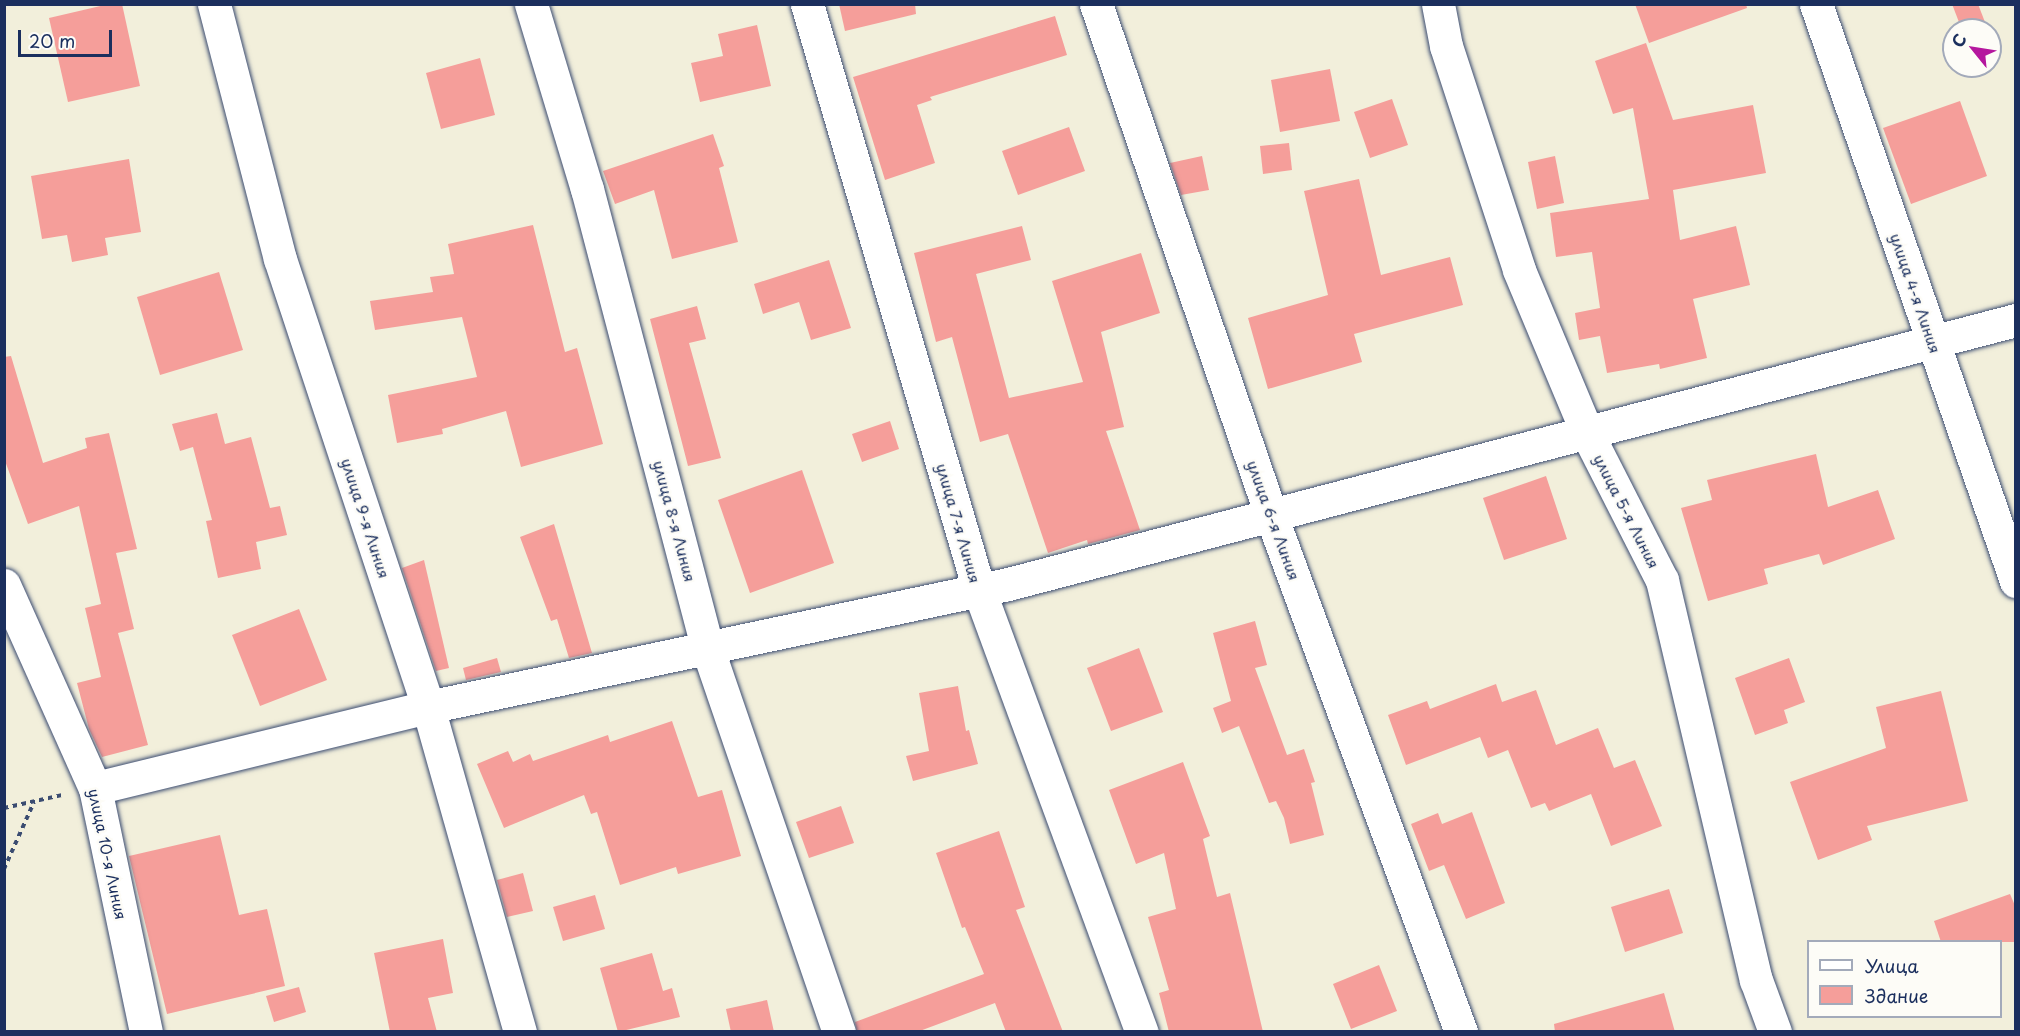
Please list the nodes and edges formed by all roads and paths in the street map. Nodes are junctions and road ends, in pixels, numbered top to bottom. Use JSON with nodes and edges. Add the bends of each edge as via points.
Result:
{"nodes":[{"id":1,"x":214,"y":4,"type":"edge"},
{"id":2,"x":531,"y":4,"type":"edge"},
{"id":3,"x":807,"y":4,"type":"edge"},
{"id":4,"x":1096,"y":4,"type":"edge"},
{"id":5,"x":1438,"y":4,"type":"edge"},
{"id":6,"x":1816,"y":4,"type":"edge"},
{"id":7,"x":2016,"y":320,"type":"edge"},
{"id":8,"x":1934,"y":342,"type":"junction"},
{"id":9,"x":1588,"y":435,"type":"junction"},
{"id":10,"x":1272,"y":518,"type":"junction"},
{"id":11,"x":2016,"y":581,"type":"edge"},
{"id":12,"x":4,"y":585,"type":"edge"},
{"id":13,"x":979,"y":590,"type":"junction"},
{"id":14,"x":707,"y":647,"type":"junction"},
{"id":15,"x":428,"y":707,"type":"junction"},
{"id":16,"x":95,"y":788,"type":"junction"},
{"id":17,"x":34,"y":802,"type":"junction"},
{"id":18,"x":4,"y":808,"type":"edge"},
{"id":19,"x":4,"y":868,"type":"edge"},
{"id":20,"x":146,"y":1032,"type":"edge"},
{"id":21,"x":520,"y":1032,"type":"edge"},
{"id":22,"x":839,"y":1032,"type":"edge"},
{"id":23,"x":1142,"y":1032,"type":"edge"},
{"id":24,"x":1461,"y":1032,"type":"edge"},
{"id":25,"x":1775,"y":1032,"type":"edge"}],
"edges":[{"from":1,"to":15,"type":"street","name":"улица 9-я Линия","via":[[280,259]]},
{"from":2,"to":14,"type":"street","name":"улица 8-я Линия","via":[[587,189]]},
{"from":3,"to":13,"type":"street","name":"улица 7-я Линия"},
{"from":4,"to":10,"type":"street","name":"улица 6-я Линия"},
{"from":5,"to":9,"type":"street","name":"улица 5-я Линия","via":[[1446,46],[1519,270]]},
{"from":6,"to":8,"type":"street","name":"улица 4-я Линия"},
{"from":7,"to":8,"type":"street"},
{"from":8,"to":9,"type":"street"},
{"from":8,"to":11,"type":"street","name":"улица 4-я Линия"},
{"from":9,"to":10,"type":"street"},
{"from":9,"to":25,"type":"street","name":"улица 5-я Линия","via":[[1662,580],[1756,980]]},
{"from":10,"to":13,"type":"street"},
{"from":10,"to":24,"type":"street","name":"улица 6-я Линия"},
{"from":12,"to":16,"type":"street","name":"улица 10-я Линия"},
{"from":13,"to":14,"type":"street"},
{"from":13,"to":23,"type":"street","name":"улица 7-я Линия"},
{"from":14,"to":15,"type":"street"},
{"from":14,"to":22,"type":"street","name":"улица 8-я Линия"},
{"from":15,"to":16,"type":"street"},
{"from":15,"to":21,"type":"street","name":"улица 9-я Линия"},
{"from":16,"to":17,"type":"path"},
{"from":16,"to":20,"type":"street","name":"улица 10-я Линия"},
{"from":17,"to":18,"type":"path"},
{"from":17,"to":19,"type":"path"}]}
